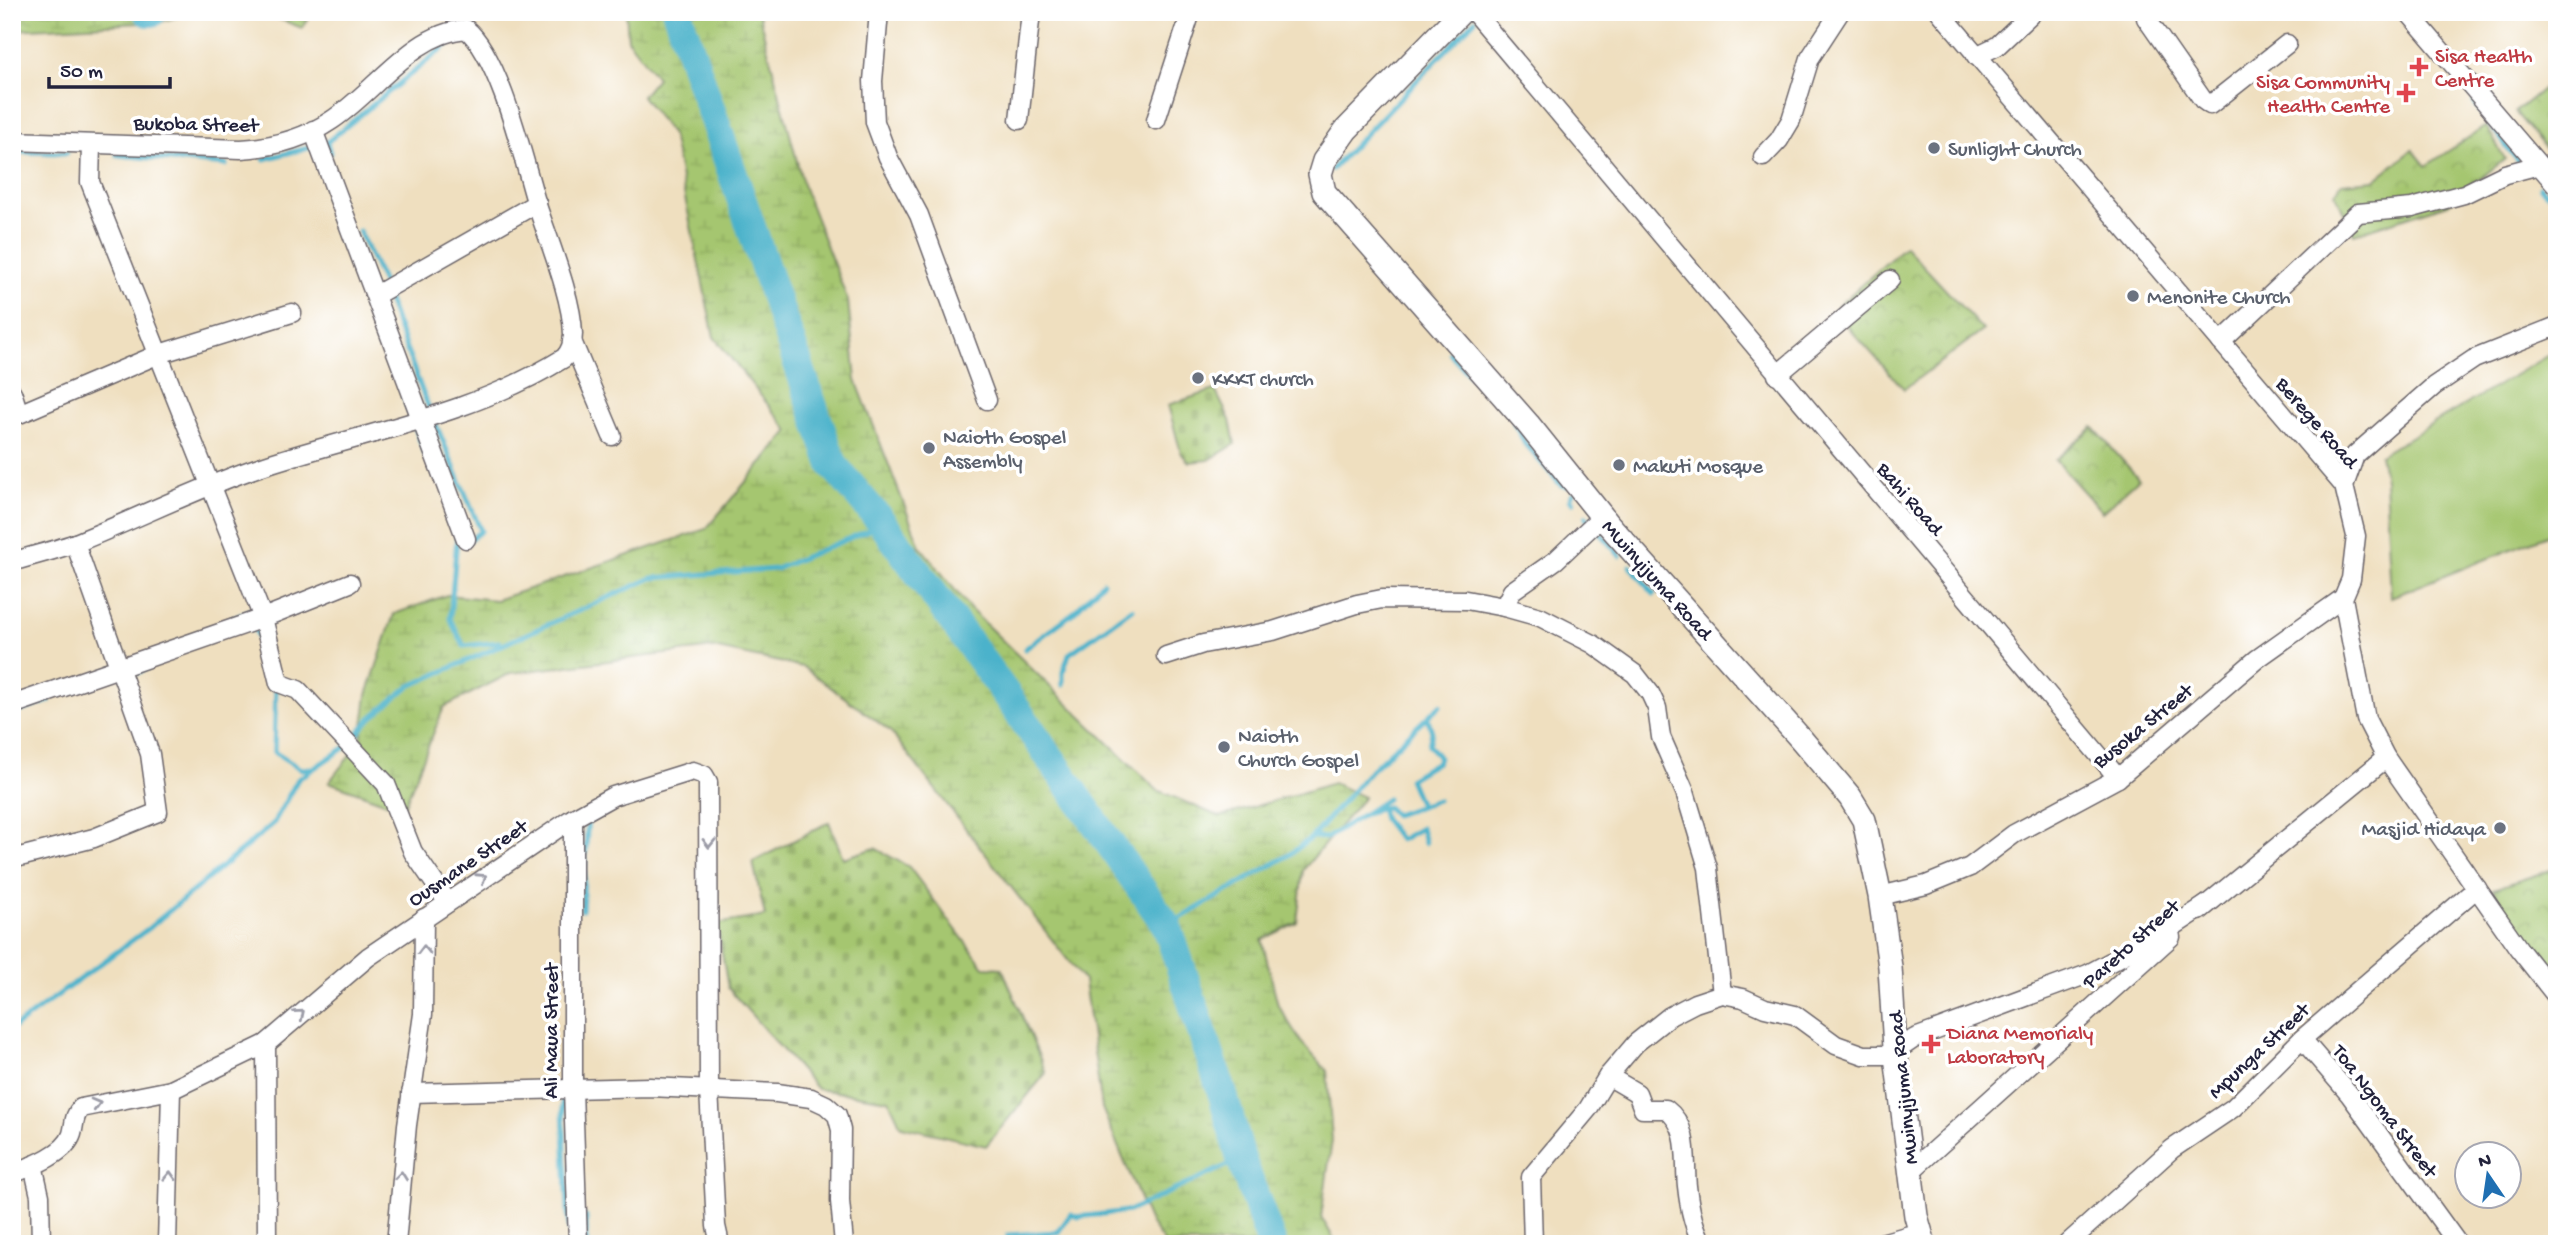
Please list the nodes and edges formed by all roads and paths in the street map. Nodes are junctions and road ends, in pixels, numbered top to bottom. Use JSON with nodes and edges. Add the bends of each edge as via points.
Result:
{"nodes":[{"id":1,"x":879,"y":12,"type":"edge"},
{"id":2,"x":1031,"y":12,"type":"edge"},
{"id":3,"x":1191,"y":12,"type":"edge"},
{"id":4,"x":1461,"y":12,"type":"edge"},
{"id":5,"x":1474,"y":12,"type":"edge"},
{"id":6,"x":1840,"y":12,"type":"edge"},
{"id":7,"x":1940,"y":12,"type":"edge"},
{"id":8,"x":2033,"y":12,"type":"edge"},
{"id":9,"x":2147,"y":12,"type":"edge"},
{"id":10,"x":2408,"y":12,"type":"edge"},
{"id":11,"x":2287,"y":44,"type":"dead end"},
{"id":12,"x":1976,"y":56,"type":"junction"},
{"id":13,"x":1019,"y":120,"type":"dead end"},
{"id":14,"x":1156,"y":120,"type":"dead end"},
{"id":15,"x":313,"y":130,"type":"junction"},
{"id":16,"x":12,"y":141,"type":"edge"},
{"id":17,"x":91,"y":145,"type":"junction"},
{"id":18,"x":1763,"y":157,"type":"dead end"},
{"id":19,"x":2539,"y":165,"type":"junction"},
{"id":20,"x":2557,"y":186,"type":"edge"},
{"id":21,"x":537,"y":203,"type":"junction"},
{"id":22,"x":1890,"y":280,"type":"dead end"},
{"id":23,"x":376,"y":295,"type":"junction"},
{"id":24,"x":292,"y":313,"type":"dead end"},
{"id":25,"x":2557,"y":326,"type":"edge"},
{"id":26,"x":572,"y":341,"type":"junction"},
{"id":27,"x":2221,"y":342,"type":"junction"},
{"id":28,"x":159,"y":354,"type":"junction"},
{"id":29,"x":1777,"y":375,"type":"junction"},
{"id":30,"x":12,"y":392,"type":"edge"},
{"id":31,"x":988,"y":400,"type":"dead end"},
{"id":32,"x":16,"y":416,"type":"edge"},
{"id":33,"x":424,"y":420,"type":"junction"},
{"id":34,"x":612,"y":436,"type":"dead end"},
{"id":35,"x":209,"y":484,"type":"junction"},
{"id":36,"x":2344,"y":486,"type":"junction"},
{"id":37,"x":1609,"y":525,"type":"junction"},
{"id":38,"x":466,"y":539,"type":"dead end"},
{"id":39,"x":75,"y":543,"type":"junction"},
{"id":40,"x":12,"y":562,"type":"edge"},
{"id":41,"x":350,"y":583,"type":"dead end"},
{"id":42,"x":2343,"y":598,"type":"junction"},
{"id":43,"x":1504,"y":607,"type":"junction"},
{"id":44,"x":263,"y":618,"type":"junction"},
{"id":45,"x":1166,"y":656,"type":"dead end"},
{"id":46,"x":120,"y":668,"type":"junction"},
{"id":47,"x":12,"y":705,"type":"edge"},
{"id":48,"x":2386,"y":758,"type":"junction"},
{"id":49,"x":2118,"y":778,"type":"junction"},
{"id":50,"x":573,"y":818,"type":"junction"},
{"id":51,"x":12,"y":859,"type":"edge"},
{"id":52,"x":2477,"y":888,"type":"junction"},
{"id":53,"x":1880,"y":896,"type":"junction"},
{"id":54,"x":447,"y":901,"type":"junction"},
{"id":55,"x":2206,"y":905,"type":"junction"},
{"id":56,"x":424,"y":918,"type":"junction"},
{"id":57,"x":1723,"y":994,"type":"junction"},
{"id":58,"x":2557,"y":997,"type":"edge"},
{"id":59,"x":2302,"y":1039,"type":"junction"},
{"id":60,"x":266,"y":1044,"type":"junction"},
{"id":61,"x":1895,"y":1048,"type":"junction"},
{"id":62,"x":1608,"y":1076,"type":"junction"},
{"id":63,"x":573,"y":1089,"type":"junction"},
{"id":64,"x":709,"y":1089,"type":"junction"},
{"id":65,"x":171,"y":1090,"type":"junction"},
{"id":66,"x":411,"y":1093,"type":"junction"},
{"id":67,"x":33,"y":1165,"type":"junction"},
{"id":68,"x":1911,"y":1171,"type":"junction"},
{"id":69,"x":12,"y":1174,"type":"edge"},
{"id":70,"x":1922,"y":1238,"type":"edge"},
{"id":71,"x":41,"y":1244,"type":"edge"},
{"id":72,"x":167,"y":1244,"type":"edge"},
{"id":73,"x":267,"y":1244,"type":"edge"},
{"id":74,"x":396,"y":1244,"type":"edge"},
{"id":75,"x":578,"y":1244,"type":"edge"},
{"id":76,"x":720,"y":1244,"type":"edge"},
{"id":77,"x":844,"y":1244,"type":"edge"},
{"id":78,"x":1533,"y":1244,"type":"edge"},
{"id":79,"x":1703,"y":1244,"type":"edge"},
{"id":80,"x":1878,"y":1244,"type":"edge"},
{"id":81,"x":2067,"y":1244,"type":"edge"},
{"id":82,"x":2458,"y":1244,"type":"edge"}],
"edges":[{"from":1,"to":31,"type":"street","via":[[873,81],[876,122],[888,157],[919,215]]},
{"from":2,"to":13,"type":"street"},
{"from":3,"to":14,"type":"street"},
{"from":4,"to":37,"type":"street","name":"Mwinyijuma Road","via":[[1346,130],[1324,161],[1320,174],[1324,192],[1528,424]]},
{"from":5,"to":29,"type":"street","name":"Bahi Road"},
{"from":6,"to":18,"type":"street","via":[[1810,58],[1791,120]]},
{"from":7,"to":12,"type":"street","name":"Berege Road"},
{"from":8,"to":12,"type":"street","via":[[1997,46]]},
{"from":9,"to":11,"type":"street","via":[[2146,18],[2210,105]]},
{"from":10,"to":19,"type":"street"},
{"from":12,"to":27,"type":"street","name":"Berege Road"},
{"from":15,"to":17,"type":"street","name":"Bukoba Street","via":[[275,146],[241,149]]},
{"from":15,"to":21,"type":"street","name":"Bukoba Street","via":[[332,120],[428,39],[448,30],[466,29],[478,41],[493,71]]},
{"from":15,"to":23,"type":"street"},
{"from":16,"to":17,"type":"street","name":"Bukoba Street"},
{"from":17,"to":28,"type":"street","via":[[90,182]]},
{"from":19,"to":20,"type":"street"},
{"from":19,"to":27,"type":"street","via":[[2412,208],[2358,213]]},
{"from":21,"to":23,"type":"street"},
{"from":21,"to":26,"type":"street","via":[[560,275]]},
{"from":22,"to":29,"type":"street"},
{"from":23,"to":33,"type":"street"},
{"from":24,"to":28,"type":"street"},
{"from":25,"to":36,"type":"street","via":[[2474,359],[2434,386],[2355,454]]},
{"from":26,"to":33,"type":"street","via":[[570,352],[557,363],[502,391]]},
{"from":26,"to":34,"type":"street"},
{"from":27,"to":36,"type":"street","name":"Berege Road"},
{"from":28,"to":32,"type":"street"},
{"from":28,"to":35,"type":"street"},
{"from":29,"to":49,"type":"street","name":"Bahi Road"},
{"from":30,"to":32,"type":"street"},
{"from":33,"to":35,"type":"street"},
{"from":33,"to":38,"type":"street"},
{"from":35,"to":39,"type":"street","via":[[184,499]]},
{"from":35,"to":44,"type":"street"},
{"from":36,"to":42,"type":"street","name":"Berege Road","via":[[2356,536],[2351,579]]},
{"from":37,"to":43,"type":"street","via":[[1596,522],[1556,560],[1512,591]]},
{"from":37,"to":53,"type":"street","name":"Mwinyijuma Road","via":[[1850,797],[1864,820]]},
{"from":39,"to":40,"type":"street"},
{"from":39,"to":46,"type":"street"},
{"from":41,"to":44,"type":"street"},
{"from":42,"to":48,"type":"street","name":"Berege Road","via":[[2366,719]]},
{"from":42,"to":49,"type":"street","name":"Busoka Street","via":[[2257,659]]},
{"from":43,"to":45,"type":"street","via":[[1466,600],[1372,600],[1273,631]]},
{"from":43,"to":57,"type":"street","via":[[1540,617],[1593,644],[1626,666],[1650,693],[1708,869]]},
{"from":44,"to":46,"type":"street"},
{"from":44,"to":54,"type":"street","via":[[279,683],[298,690],[386,785],[413,852]]},
{"from":46,"to":47,"type":"street"},
{"from":46,"to":51,"type":"street","via":[[150,754],[158,812],[94,838]]},
{"from":48,"to":52,"type":"street","name":"Berege Road"},
{"from":48,"to":55,"type":"street","name":"Pareto Street"},
{"from":49,"to":53,"type":"street","name":"Busoka Street","via":[[2014,834],[1970,867],[1926,885]]},
{"from":54,"to":50,"type":"street","name":"Ousmane Street","one_way":true},
{"from":50,"to":63,"type":"street","name":"Ali Maua Street"},
{"from":50,"to":64,"type":"street","name":"Ousmane Street","one_way":true,"via":[[613,796],[675,775],[699,772],[708,782]]},
{"from":52,"to":58,"type":"street","name":"Berege Road"},
{"from":52,"to":59,"type":"street","name":"Mpunga Street"},
{"from":53,"to":61,"type":"street","name":"Mwinyijuma Road","via":[[1891,967]]},
{"from":54,"to":56,"type":"street","name":"Ousmane Street"},
{"from":55,"to":61,"type":"street","via":[[2160,936],[2088,974]]},
{"from":55,"to":68,"type":"street","name":"Pareto Street"},
{"from":60,"to":56,"type":"street","name":"Ousmane Street","one_way":true,"via":[[368,957]]},
{"from":66,"to":56,"type":"street","one_way":true,"via":[[424,1014]]},
{"from":57,"to":61,"type":"street","via":[[1795,1015],[1836,1045],[1864,1055],[1890,1055]]},
{"from":57,"to":62,"type":"street","via":[[1695,1003],[1650,1030]]},
{"from":59,"to":81,"type":"street","name":"Mpunga Street","via":[[2233,1108],[2172,1149]]},
{"from":59,"to":82,"type":"street","name":"Toa Ngoma Street","via":[[2350,1095]]},
{"from":60,"to":65,"type":"street","name":"Ousmane Street"},
{"from":60,"to":73,"type":"street"},
{"from":61,"to":68,"type":"street","name":"Mwinyijuma Road"},
{"from":62,"to":78,"type":"street","via":[[1588,1109],[1531,1177]]},
{"from":62,"to":79,"type":"street","via":[[1637,1093],[1643,1110],[1667,1110],[1675,1118],[1685,1141],[1688,1197]]},
{"from":63,"to":64,"type":"street"},
{"from":63,"to":66,"type":"street"},
{"from":63,"to":75,"type":"street","name":"Ali Maua Street"},
{"from":64,"to":76,"type":"street"},
{"from":64,"to":77,"type":"street","via":[[811,1098],[837,1115]]},
{"from":67,"to":65,"type":"street","name":"Ousmane Street","one_way":true,"via":[[67,1143],[81,1108]]},
{"from":72,"to":65,"type":"street","one_way":true},
{"from":74,"to":66,"type":"street","one_way":true},
{"from":67,"to":69,"type":"street","name":"Ousmane Street"},
{"from":67,"to":71,"type":"street","via":[[40,1196]]},
{"from":68,"to":70,"type":"street","name":"Mwinyijuma Road"},
{"from":70,"to":80,"type":"street"}]}
